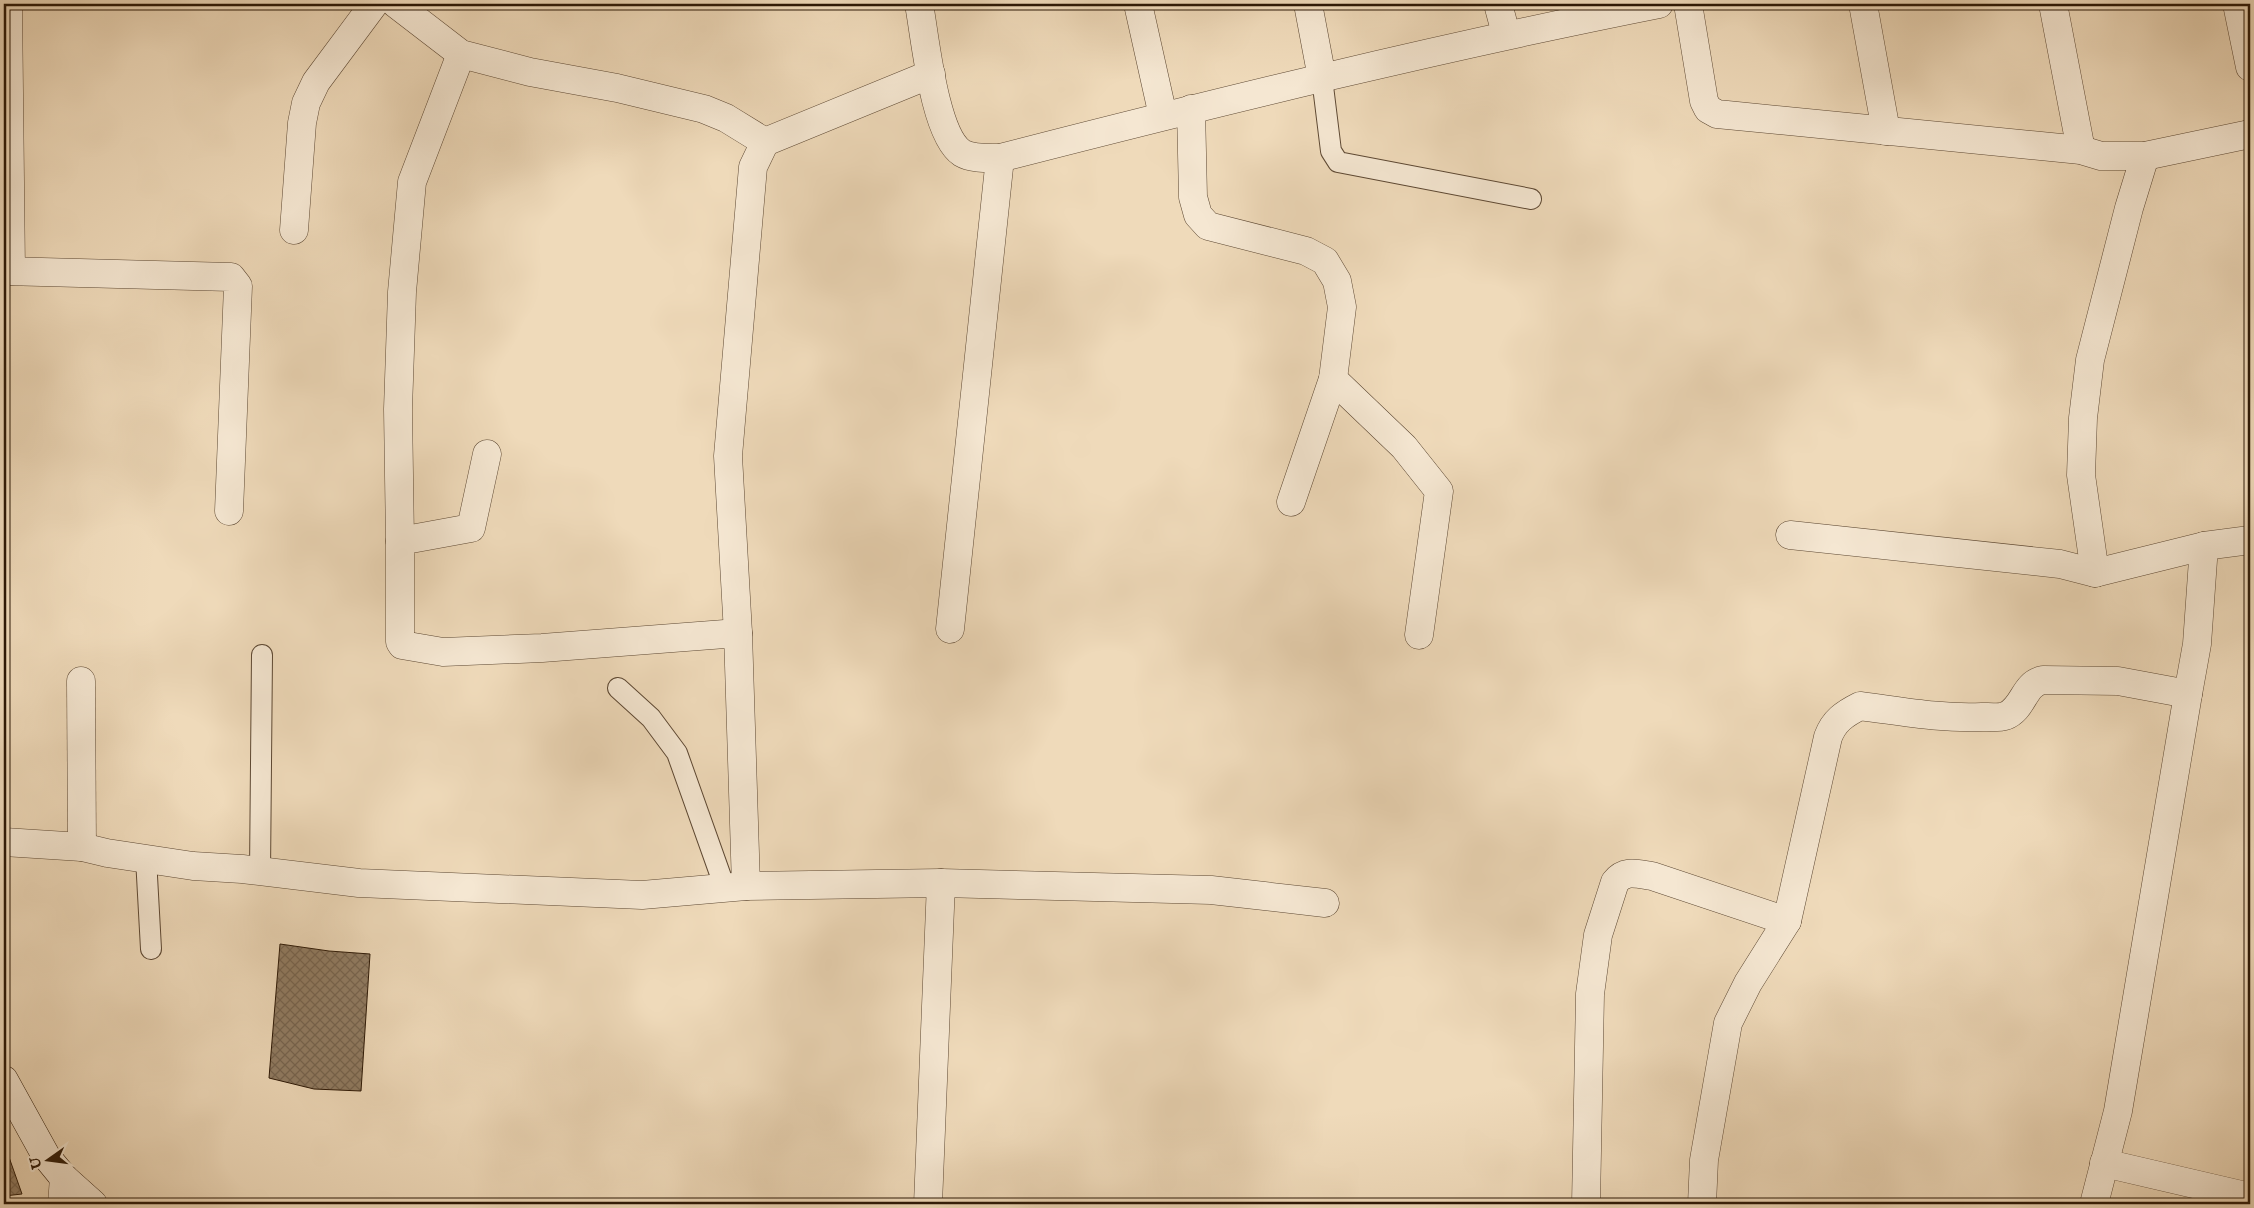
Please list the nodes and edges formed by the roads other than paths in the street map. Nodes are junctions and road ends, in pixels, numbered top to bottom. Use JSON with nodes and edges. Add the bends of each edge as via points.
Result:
{"nodes":[{"id":1,"x":8,"y":4,"type":"edge"},
{"id":2,"x":374,"y":4,"type":"edge"},
{"id":3,"x":396,"y":4,"type":"edge"},
{"id":4,"x":919,"y":4,"type":"edge"},
{"id":5,"x":1138,"y":4,"type":"edge"},
{"id":6,"x":1308,"y":4,"type":"edge"},
{"id":7,"x":1498,"y":4,"type":"edge"},
{"id":8,"x":1659,"y":4,"type":"edge"},
{"id":9,"x":1688,"y":4,"type":"edge"},
{"id":10,"x":1863,"y":4,"type":"edge"},
{"id":11,"x":2052,"y":4,"type":"edge"},
{"id":12,"x":2237,"y":4,"type":"edge"},
{"id":13,"x":1506,"y":34,"type":"junction"},
{"id":14,"x":461,"y":54,"type":"junction"},
{"id":15,"x":2250,"y":67,"type":"edge"},
{"id":16,"x":932,"y":74,"type":"junction"},
{"id":17,"x":1322,"y":78,"type":"junction"},
{"id":18,"x":1191,"y":109,"type":"junction"},
{"id":19,"x":1163,"y":116,"type":"junction"},
{"id":20,"x":1886,"y":131,"type":"junction"},
{"id":21,"x":2250,"y":134,"type":"edge"},
{"id":22,"x":765,"y":142,"type":"junction"},
{"id":23,"x":2081,"y":150,"type":"junction"},
{"id":24,"x":2145,"y":156,"type":"junction"},
{"id":25,"x":1000,"y":158,"type":"junction"},
{"id":26,"x":1531,"y":199,"type":"dead end"},
{"id":27,"x":294,"y":230,"type":"dead end"},
{"id":28,"x":7,"y":271,"type":"edge"},
{"id":29,"x":1333,"y":379,"type":"junction"},
{"id":30,"x":487,"y":454,"type":"dead end"},
{"id":31,"x":1291,"y":502,"type":"dead end"},
{"id":32,"x":228,"y":511,"type":"dead end"},
{"id":33,"x":1790,"y":535,"type":"dead end"},
{"id":34,"x":2250,"y":540,"type":"edge"},
{"id":35,"x":400,"y":541,"type":"junction"},
{"id":36,"x":2204,"y":546,"type":"junction"},
{"id":37,"x":2095,"y":573,"type":"junction"},
{"id":38,"x":950,"y":629,"type":"dead end"},
{"id":39,"x":738,"y":633,"type":"junction"},
{"id":40,"x":1419,"y":635,"type":"dead end"},
{"id":41,"x":262,"y":656,"type":"dead end"},
{"id":42,"x":81,"y":681,"type":"dead end"},
{"id":43,"x":618,"y":688,"type":"dead end"},
{"id":44,"x":2188,"y":694,"type":"junction"},
{"id":45,"x":4,"y":842,"type":"edge"},
{"id":46,"x":82,"y":847,"type":"junction"},
{"id":47,"x":146,"y":858,"type":"junction"},
{"id":48,"x":260,"y":872,"type":"junction"},
{"id":49,"x":941,"y":882,"type":"junction"},
{"id":50,"x":735,"y":887,"type":"junction"},
{"id":51,"x":1325,"y":903,"type":"dead end"},
{"id":52,"x":1788,"y":920,"type":"junction"},
{"id":53,"x":151,"y":949,"type":"dead end"},
{"id":54,"x":4,"y":1080,"type":"edge"},
{"id":55,"x":2104,"y":1163,"type":"junction"},
{"id":56,"x":63,"y":1191,"type":"edge"},
{"id":57,"x":2250,"y":1197,"type":"edge"},
{"id":58,"x":93,"y":1204,"type":"edge"},
{"id":59,"x":928,"y":1204,"type":"edge"},
{"id":60,"x":1586,"y":1204,"type":"edge"},
{"id":61,"x":1702,"y":1204,"type":"edge"},
{"id":62,"x":2094,"y":1204,"type":"edge"}],
"edges":[{"from":1,"to":28,"type":"street"},
{"from":2,"to":27,"type":"street","via":[[316,82],[306,104]]},
{"from":3,"to":14,"type":"street"},
{"from":4,"to":16,"type":"street"},
{"from":5,"to":19,"type":"street"},
{"from":6,"to":17,"type":"street"},
{"from":7,"to":13,"type":"street"},
{"from":8,"to":13,"type":"street"},
{"from":9,"to":20,"type":"street","via":[[1708,109],[1717,114]]},
{"from":10,"to":20,"type":"street"},
{"from":11,"to":23,"type":"street"},
{"from":12,"to":15,"type":"street"},
{"from":13,"to":17,"type":"street"},
{"from":14,"to":22,"type":"street","via":[[704,109],[726,118]]},
{"from":14,"to":35,"type":"street","via":[[412,182],[402,292],[398,409]]},
{"from":16,"to":22,"type":"street"},
{"from":16,"to":25,"type":"street","via":[[944,129],[952,142],[962,153],[980,158]]},
{"from":17,"to":18,"type":"street"},
{"from":17,"to":26,"type":"lane","via":[[1332,151],[1338,162]]},
{"from":18,"to":19,"type":"street"},
{"from":18,"to":29,"type":"street","via":[[1193,197],[1198,214],[1208,226],[1306,251],[1325,261],[1337,282],[1342,307]]},
{"from":19,"to":25,"type":"street"},
{"from":20,"to":23,"type":"street"},
{"from":21,"to":24,"type":"street"},
{"from":22,"to":39,"type":"street","via":[[753,167],[728,456]]},
{"from":23,"to":24,"type":"street","via":[[2101,156]]},
{"from":24,"to":37,"type":"street","via":[[2090,360],[2083,418],[2082,475]]},
{"from":25,"to":38,"type":"street"},
{"from":28,"to":32,"type":"street","via":[[231,277],[236,281]]},
{"from":29,"to":31,"type":"street"},
{"from":29,"to":40,"type":"street","via":[[1404,447],[1439,491]]},
{"from":30,"to":35,"type":"street","via":[[471,528]]},
{"from":33,"to":37,"type":"street","via":[[2060,564]]},
{"from":34,"to":36,"type":"street"},
{"from":35,"to":39,"type":"street","via":[[399,639],[402,645],[443,652]]},
{"from":36,"to":37,"type":"street"},
{"from":36,"to":44,"type":"street","via":[[2197,644]]},
{"from":39,"to":50,"type":"street"},
{"from":41,"to":48,"type":"lane"},
{"from":42,"to":46,"type":"street"},
{"from":43,"to":50,"type":"lane","via":[[651,718],[677,753]]},
{"from":44,"to":52,"type":"street","via":[[2118,681],[2043,680],[2030,687],[2016,710],[2005,716],[1959,718],[1860,706],[1848,712],[1833,724],[1828,738]]},
{"from":44,"to":55,"type":"street","via":[[2118,1111]]},
{"from":45,"to":46,"type":"street"},
{"from":46,"to":47,"type":"street"},
{"from":47,"to":48,"type":"street"},
{"from":47,"to":53,"type":"lane"},
{"from":48,"to":50,"type":"street","via":[[359,883],[642,895]]},
{"from":49,"to":50,"type":"street"},
{"from":49,"to":51,"type":"street","via":[[1211,890]]},
{"from":49,"to":59,"type":"street"},
{"from":52,"to":60,"type":"street","via":[[1652,876],[1629,872],[1619,876],[1598,935],[1590,994]]},
{"from":52,"to":61,"type":"street","via":[[1748,983],[1728,1023],[1704,1160]]},
{"from":54,"to":56,"type":"street"},
{"from":55,"to":57,"type":"street"},
{"from":55,"to":62,"type":"street"},
{"from":56,"to":58,"type":"street"}]}
